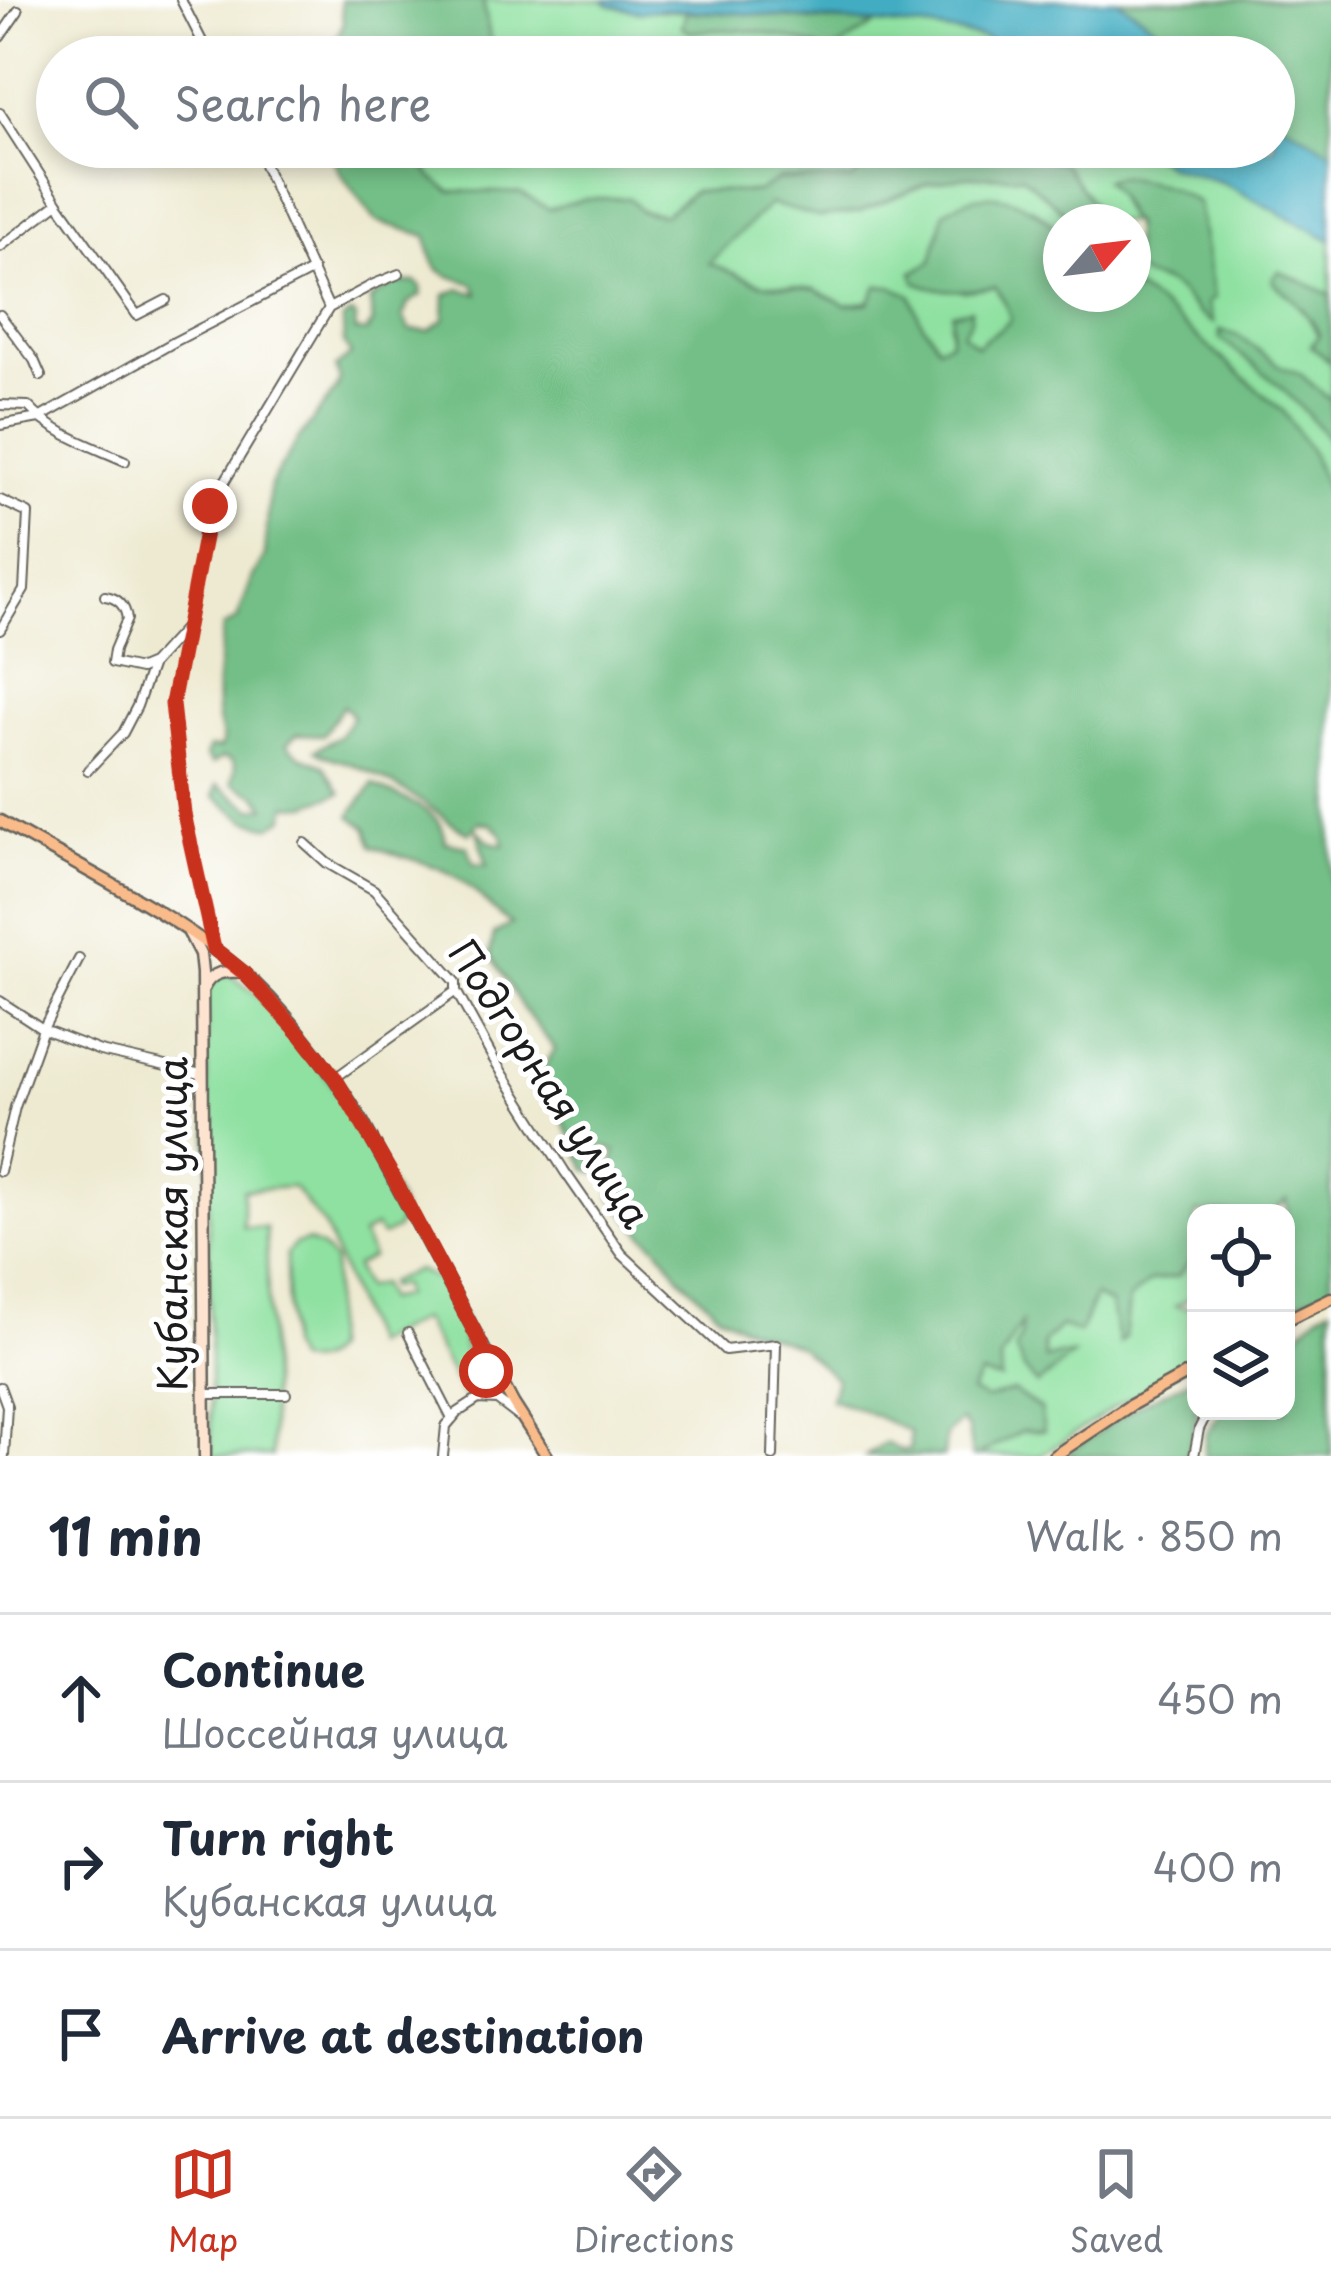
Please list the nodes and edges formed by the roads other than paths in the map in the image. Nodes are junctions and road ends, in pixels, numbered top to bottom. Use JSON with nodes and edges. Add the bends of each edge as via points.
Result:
{"nodes":[{"id":1,"x":181,"y":0,"type":"edge"},
{"id":2,"x":18,"y":11,"type":"dead end"},
{"id":3,"x":200,"y":36,"type":"edge"},
{"id":4,"x":0,"y":37,"type":"edge"},
{"id":5,"x":0,"y":113,"type":"edge"},
{"id":6,"x":266,"y":168,"type":"edge"},
{"id":7,"x":58,"y":203,"type":"junction"},
{"id":8,"x":0,"y":247,"type":"edge"},
{"id":9,"x":313,"y":270,"type":"junction"},
{"id":10,"x":399,"y":274,"type":"dead end"},
{"id":11,"x":166,"y":300,"type":"dead end"},
{"id":12,"x":329,"y":308,"type":"junction"},
{"id":13,"x":0,"y":315,"type":"edge"},
{"id":14,"x":41,"y":376,"type":"dead end"},
{"id":15,"x":0,"y":405,"type":"edge"},
{"id":16,"x":38,"y":418,"type":"junction"},
{"id":17,"x":0,"y":425,"type":"edge"},
{"id":18,"x":125,"y":461,"type":"dead end"},
{"id":19,"x":0,"y":500,"type":"edge"},
{"id":20,"x":105,"y":596,"type":"dead end"},
{"id":21,"x":185,"y":627,"type":"junction"},
{"id":22,"x":0,"y":630,"type":"edge"},
{"id":23,"x":152,"y":664,"type":"junction"},
{"id":24,"x":88,"y":770,"type":"dead end"},
{"id":25,"x":0,"y":821,"type":"edge"},
{"id":26,"x":305,"y":842,"type":"dead end"},
{"id":27,"x":187,"y":930,"type":"junction"},
{"id":28,"x":214,"y":949,"type":"junction"},
{"id":29,"x":79,"y":959,"type":"dead end"},
{"id":30,"x":243,"y":972,"type":"junction"},
{"id":31,"x":456,"y":991,"type":"junction"},
{"id":32,"x":202,"y":992,"type":"junction"},
{"id":33,"x":0,"y":1001,"type":"edge"},
{"id":34,"x":43,"y":1029,"type":"junction"},
{"id":35,"x":201,"y":1074,"type":"junction"},
{"id":36,"x":335,"y":1078,"type":"junction"},
{"id":37,"x":0,"y":1171,"type":"edge"},
{"id":38,"x":1331,"y":1298,"type":"edge"},
{"id":39,"x":1295,"y":1316,"type":"edge"},
{"id":40,"x":408,"y":1333,"type":"dead end"},
{"id":41,"x":481,"y":1344,"type":"junction"},
{"id":42,"x":1187,"y":1374,"type":"edge"},
{"id":43,"x":502,"y":1383,"type":"junction"},
{"id":44,"x":0,"y":1387,"type":"edge"},
{"id":45,"x":203,"y":1394,"type":"junction"},
{"id":46,"x":286,"y":1394,"type":"dead end"},
{"id":47,"x":478,"y":1399,"type":"junction"},
{"id":48,"x":452,"y":1419,"type":"junction"},
{"id":49,"x":1204,"y":1420,"type":"edge"},
{"id":50,"x":527,"y":1426,"type":"junction"},
{"id":51,"x":3,"y":1453,"type":"edge"},
{"id":52,"x":205,"y":1456,"type":"edge"},
{"id":53,"x":443,"y":1456,"type":"edge"},
{"id":54,"x":547,"y":1456,"type":"edge"},
{"id":55,"x":773,"y":1456,"type":"edge"},
{"id":56,"x":1054,"y":1456,"type":"edge"},
{"id":57,"x":1194,"y":1456,"type":"edge"}],
"edges":[{"from":1,"to":3,"type":"street"},
{"from":2,"to":4,"type":"street"},
{"from":5,"to":7,"type":"street"},
{"from":6,"to":9,"type":"street"},
{"from":7,"to":8,"type":"street"},
{"from":7,"to":11,"type":"street","via":[[137,315]]},
{"from":9,"to":12,"type":"street"},
{"from":9,"to":16,"type":"street"},
{"from":10,"to":12,"type":"street"},
{"from":12,"to":21,"type":"street","via":[[210,506]]},
{"from":13,"to":14,"type":"street"},
{"from":15,"to":16,"type":"street","via":[[28,406]]},
{"from":16,"to":17,"type":"street"},
{"from":16,"to":18,"type":"street"},
{"from":19,"to":22,"type":"street","via":[[28,513],[24,590]]},
{"from":20,"to":23,"type":"street","via":[[122,605],[127,619],[112,663]]},
{"from":21,"to":23,"type":"street"},
{"from":21,"to":28,"type":"street","via":[[172,704],[184,814]]},
{"from":23,"to":24,"type":"street","via":[[130,723]]},
{"from":25,"to":27,"type":"main road"},
{"from":26,"to":31,"type":"street","name":"Подгорная улица","via":[[374,890]]},
{"from":27,"to":28,"type":"main road"},
{"from":27,"to":32,"type":"main road","via":[[200,954]]},
{"from":28,"to":30,"type":"main road"},
{"from":28,"to":32,"type":"main road"},
{"from":29,"to":34,"type":"street"},
{"from":30,"to":32,"type":"main road","via":[[216,974]]},
{"from":30,"to":36,"type":"main road"},
{"from":31,"to":36,"type":"street"},
{"from":31,"to":55,"type":"street","name":"Подгорная улица","via":[[622,1254],[725,1350],[776,1344]]},
{"from":32,"to":35,"type":"main road","name":"Кубанская улица"},
{"from":33,"to":34,"type":"street"},
{"from":34,"to":35,"type":"street"},
{"from":34,"to":37,"type":"street"},
{"from":35,"to":45,"type":"main road","name":"Кубанская улица"},
{"from":36,"to":41,"type":"main road"},
{"from":38,"to":39,"type":"main road"},
{"from":40,"to":48,"type":"street"},
{"from":41,"to":43,"type":"main road"},
{"from":41,"to":47,"type":"street","via":[[486,1371]]},
{"from":42,"to":56,"type":"main road"},
{"from":43,"to":47,"type":"street"},
{"from":43,"to":50,"type":"main road"},
{"from":44,"to":51,"type":"street","via":[[7,1406]]},
{"from":45,"to":46,"type":"street"},
{"from":45,"to":52,"type":"main road","name":"Кубанская улица"},
{"from":47,"to":48,"type":"street"},
{"from":47,"to":50,"type":"street","via":[[497,1400]]},
{"from":48,"to":53,"type":"street"},
{"from":49,"to":57,"type":"street"},
{"from":50,"to":54,"type":"main road"}]}
